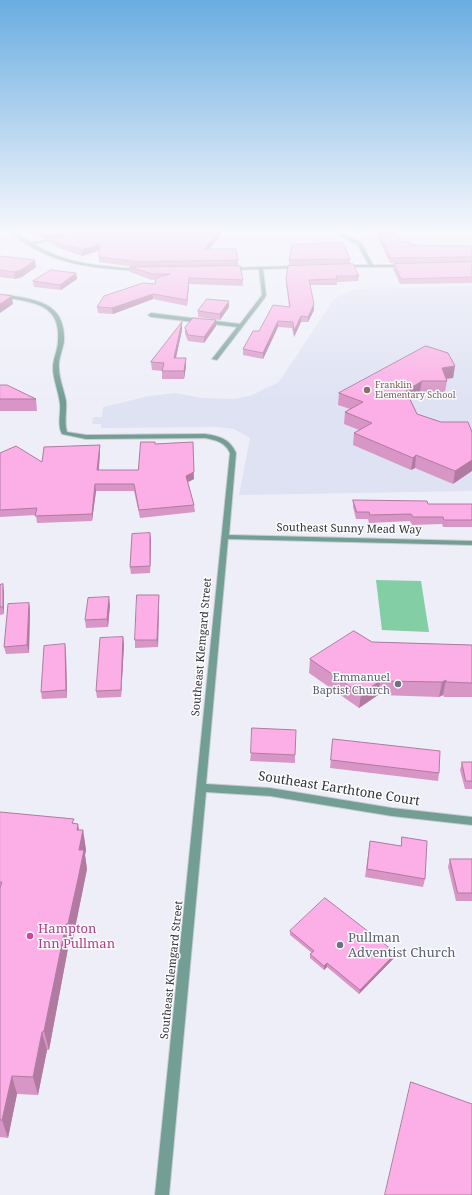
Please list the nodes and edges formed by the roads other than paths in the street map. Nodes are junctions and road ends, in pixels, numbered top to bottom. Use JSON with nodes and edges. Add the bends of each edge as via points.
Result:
{"nodes":[{"id":1,"x":263,"y":289,"type":"edge"},
{"id":2,"x":6,"y":296,"type":"edge"},
{"id":3,"x":151,"y":315,"type":"dead end"},
{"id":4,"x":241,"y":326,"type":"junction"},
{"id":5,"x":215,"y":359,"type":"dead end"},
{"id":6,"x":225,"y":537,"type":"junction"},
{"id":7,"x":472,"y":543,"type":"edge"},
{"id":8,"x":202,"y":788,"type":"junction"},
{"id":9,"x":472,"y":821,"type":"edge"},
{"id":10,"x":162,"y":1195,"type":"edge"}],
"edges":[{"from":1,"to":4,"type":"street","via":[[264,295]]},
{"from":2,"to":6,"type":"street","name":"Southeast Klemgard Street","via":[[42,304],[57,316],[61,326],[61,343],[56,376],[63,399],[61,424],[64,433],[86,437],[205,436],[220,439],[230,445],[233,453]]},
{"from":3,"to":4,"type":"street"},
{"from":4,"to":5,"type":"street"},
{"from":6,"to":7,"type":"street","name":"Southeast Sunny Mead Way"},
{"from":6,"to":8,"type":"street","name":"Southeast Klemgard Street"},
{"from":8,"to":9,"type":"street","name":"Southeast Earthtone Court","via":[[231,787],[286,792],[382,810]]},
{"from":8,"to":10,"type":"street","name":"Southeast Klemgard Street"}]}
